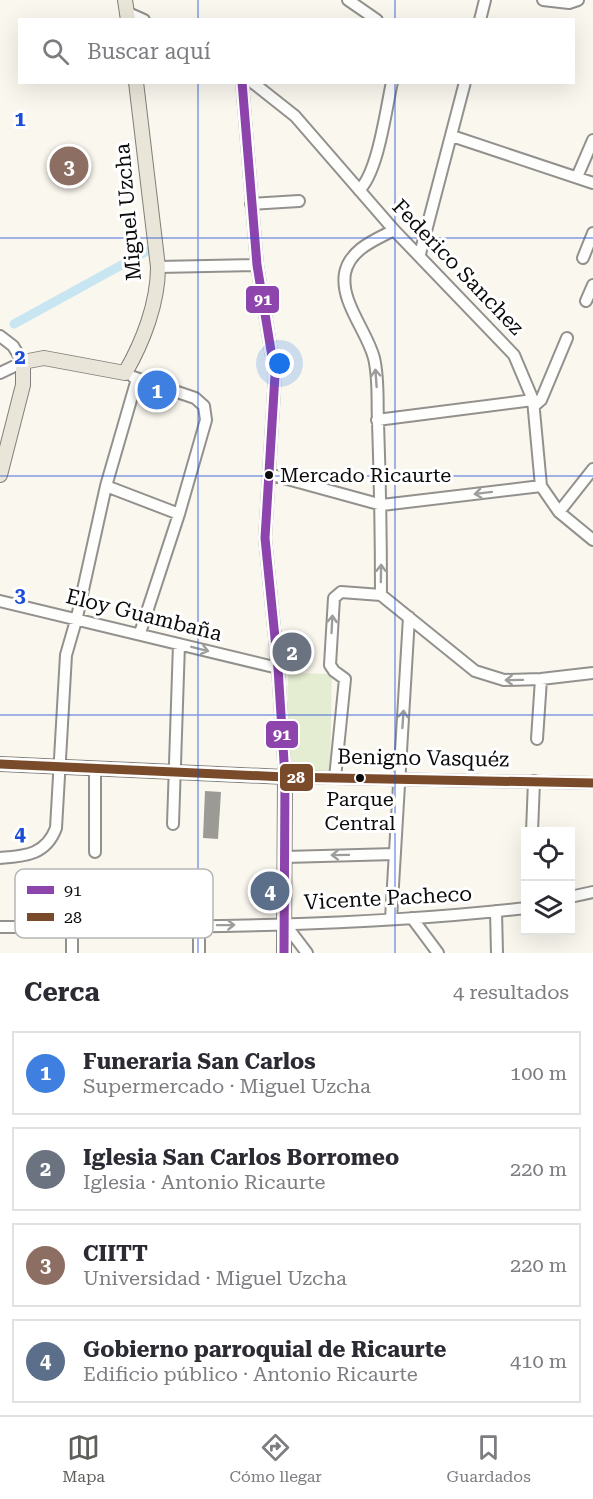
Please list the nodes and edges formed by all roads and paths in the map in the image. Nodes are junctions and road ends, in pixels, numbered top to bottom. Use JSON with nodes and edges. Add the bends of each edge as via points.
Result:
{"nodes":[{"id":1,"x":348,"y":0,"type":"edge"},
{"id":2,"x":485,"y":0,"type":"edge"},
{"id":3,"x":543,"y":0,"type":"edge"},
{"id":4,"x":578,"y":0,"type":"edge"},
{"id":5,"x":126,"y":10,"type":"edge"},
{"id":6,"x":140,"y":18,"type":"edge"},
{"id":7,"x":375,"y":18,"type":"edge"},
{"id":8,"x":480,"y":18,"type":"edge"},
{"id":9,"x":136,"y":84,"type":"edge"},
{"id":10,"x":242,"y":84,"type":"edge"},
{"id":11,"x":255,"y":84,"type":"edge"},
{"id":12,"x":392,"y":84,"type":"edge"},
{"id":13,"x":465,"y":84,"type":"edge"},
{"id":14,"x":452,"y":136,"type":"junction"},
{"id":15,"x":593,"y":140,"type":"edge"},
{"id":16,"x":577,"y":177,"type":"junction"},
{"id":17,"x":593,"y":183,"type":"edge"},
{"id":18,"x":359,"y":189,"type":"junction"},
{"id":19,"x":299,"y":201,"type":"dead end"},
{"id":20,"x":251,"y":204,"type":"junction"},
{"id":21,"x":394,"y":230,"type":"junction"},
{"id":22,"x":593,"y":233,"type":"edge"},
{"id":23,"x":420,"y":254,"type":"junction"},
{"id":24,"x":584,"y":258,"type":"dead end"},
{"id":25,"x":257,"y":265,"type":"junction"},
{"id":26,"x":158,"y":267,"type":"junction"},
{"id":27,"x":593,"y":285,"type":"edge"},
{"id":28,"x":586,"y":302,"type":"dead end"},
{"id":29,"x":0,"y":336,"type":"edge"},
{"id":30,"x":567,"y":338,"type":"dead end"},
{"id":31,"x":23,"y":362,"type":"junction"},
{"id":32,"x":0,"y":373,"type":"edge"},
{"id":33,"x":131,"y":376,"type":"junction"},
{"id":34,"x":534,"y":403,"type":"junction"},
{"id":35,"x":378,"y":420,"type":"junction"},
{"id":36,"x":593,"y":468,"type":"edge"},
{"id":37,"x":0,"y":471,"type":"edge"},
{"id":38,"x":269,"y":474,"type":"junction"},
{"id":39,"x":106,"y":486,"type":"junction"},
{"id":40,"x":541,"y":486,"type":"junction"},
{"id":41,"x":382,"y":505,"type":"junction"},
{"id":42,"x":560,"y":512,"type":"junction"},
{"id":43,"x":179,"y":513,"type":"junction"},
{"id":44,"x":593,"y":539,"type":"edge"},
{"id":45,"x":381,"y":595,"type":"junction"},
{"id":46,"x":0,"y":601,"type":"edge"},
{"id":47,"x":77,"y":617,"type":"junction"},
{"id":48,"x":409,"y":617,"type":"junction"},
{"id":49,"x":140,"y":633,"type":"junction"},
{"id":50,"x":179,"y":644,"type":"junction"},
{"id":51,"x":278,"y":669,"type":"junction"},
{"id":52,"x":593,"y":673,"type":"edge"},
{"id":53,"x":541,"y":679,"type":"junction"},
{"id":54,"x":537,"y":740,"type":"dead end"},
{"id":55,"x":0,"y":764,"type":"edge"},
{"id":56,"x":60,"y":767,"type":"junction"},
{"id":57,"x":95,"y":768,"type":"junction"},
{"id":58,"x":173,"y":770,"type":"junction"},
{"id":59,"x":285,"y":777,"type":"junction"},
{"id":60,"x":335,"y":778,"type":"junction"},
{"id":61,"x":399,"y":778,"type":"junction"},
{"id":62,"x":534,"y":781,"type":"junction"},
{"id":63,"x":593,"y":783,"type":"edge"},
{"id":64,"x":173,"y":824,"type":"dead end"},
{"id":65,"x":532,"y":827,"type":"edge"},
{"id":66,"x":95,"y":852,"type":"dead end"},
{"id":67,"x":395,"y":854,"type":"junction"},
{"id":68,"x":285,"y":857,"type":"junction"},
{"id":69,"x":0,"y":858,"type":"edge"},
{"id":70,"x":593,"y":892,"type":"edge"},
{"id":71,"x":575,"y":896,"type":"edge"},
{"id":72,"x":521,"y":908,"type":"edge"},
{"id":73,"x":496,"y":911,"type":"junction"},
{"id":74,"x":412,"y":918,"type":"junction"},
{"id":75,"x":391,"y":920,"type":"junction"},
{"id":76,"x":285,"y":924,"type":"junction"},
{"id":77,"x":213,"y":926,"type":"edge"},
{"id":78,"x":284,"y":953,"type":"edge"},
{"id":79,"x":307,"y":953,"type":"edge"},
{"id":80,"x":438,"y":953,"type":"edge"},
{"id":81,"x":497,"y":953,"type":"edge"}],
"edges":[{"from":1,"to":7,"type":"street"},
{"from":2,"to":8,"type":"street"},
{"from":3,"to":4,"type":"street"},
{"from":5,"to":6,"type":"street"},
{"from":9,"to":26,"type":"main road","name":"Miguel Uzcha"},
{"from":10,"to":20,"type":"street"},
{"from":11,"to":18,"type":"street","name":"Federico Sanchez","via":[[295,116]]},
{"from":12,"to":18,"type":"street","via":[[374,163]]},
{"from":13,"to":14,"type":"street"},
{"from":14,"to":16,"type":"street"},
{"from":14,"to":23,"type":"street"},
{"from":15,"to":16,"type":"street"},
{"from":16,"to":17,"type":"street"},
{"from":18,"to":21,"type":"street","name":"Federico Sanchez"},
{"from":19,"to":20,"type":"street"},
{"from":20,"to":25,"type":"street"},
{"from":21,"to":23,"type":"street","name":"Federico Sanchez"},
{"from":35,"to":21,"type":"street","one_way":true,"via":[[374,359],[346,295],[344,281],[352,257],[374,239]]},
{"from":22,"to":24,"type":"street"},
{"from":23,"to":34,"type":"street","name":"Federico Sanchez","via":[[514,355]]},
{"from":25,"to":26,"type":"street"},
{"from":25,"to":38,"type":"street","via":[[275,375]]},
{"from":26,"to":33,"type":"main road","name":"Miguel Uzcha","via":[[158,282]]},
{"from":27,"to":28,"type":"street"},
{"from":29,"to":31,"type":"street","via":[[13,346]]},
{"from":30,"to":34,"type":"street","via":[[541,400]]},
{"from":31,"to":32,"type":"street"},
{"from":31,"to":33,"type":"main road","via":[[44,358]]},
{"from":31,"to":37,"type":"main road","via":[[23,385]]},
{"from":33,"to":39,"type":"street"},
{"from":33,"to":43,"type":"street","via":[[195,398],[204,406],[206,420]]},
{"from":34,"to":35,"type":"street"},
{"from":34,"to":40,"type":"street","name":"Federico Sanchez"},
{"from":35,"to":41,"type":"street"},
{"from":36,"to":42,"type":"street"},
{"from":38,"to":41,"type":"street"},
{"from":38,"to":51,"type":"street","via":[[265,538]]},
{"from":39,"to":43,"type":"street"},
{"from":39,"to":47,"type":"street"},
{"from":40,"to":41,"type":"street","one_way":true},
{"from":40,"to":42,"type":"street"},
{"from":45,"to":41,"type":"street","one_way":true},
{"from":42,"to":44,"type":"street"},
{"from":43,"to":49,"type":"street"},
{"from":45,"to":48,"type":"street"},
{"from":60,"to":45,"type":"street","one_way":true,"via":[[345,679],[330,665],[334,598],[341,592]]},
{"from":46,"to":47,"type":"street","name":"Eloy Guambaña"},
{"from":47,"to":49,"type":"street","name":"Eloy Guambaña"},
{"from":47,"to":56,"type":"street","via":[[66,655]]},
{"from":53,"to":48,"type":"street","one_way":true,"via":[[504,680],[475,671]]},
{"from":61,"to":48,"type":"street","one_way":true},
{"from":49,"to":50,"type":"street","name":"Eloy Guambaña"},
{"from":50,"to":51,"type":"street","name":"Eloy Guambaña","one_way":true},
{"from":50,"to":58,"type":"street"},
{"from":51,"to":59,"type":"street"},
{"from":52,"to":53,"type":"street"},
{"from":53,"to":54,"type":"street"},
{"from":55,"to":56,"type":"main road","name":"Benigno Vasquéz"},
{"from":56,"to":57,"type":"main road","name":"Benigno Vasquéz"},
{"from":56,"to":69,"type":"street","via":[[56,828],[50,842],[33,854]]},
{"from":57,"to":58,"type":"main road","name":"Benigno Vasquéz"},
{"from":57,"to":66,"type":"street"},
{"from":58,"to":59,"type":"main road","name":"Benigno Vasquéz"},
{"from":58,"to":64,"type":"street"},
{"from":59,"to":60,"type":"street","name":"Benigno Vasquéz"},
{"from":59,"to":68,"type":"main road"},
{"from":60,"to":61,"type":"street","name":"Benigno Vasquéz"},
{"from":61,"to":62,"type":"street","name":"Benigno Vasquéz"},
{"from":61,"to":67,"type":"street"},
{"from":62,"to":63,"type":"street","name":"Benigno Vasquéz"},
{"from":62,"to":65,"type":"street"},
{"from":67,"to":68,"type":"street","one_way":true},
{"from":67,"to":75,"type":"street"},
{"from":68,"to":76,"type":"main road"},
{"from":70,"to":71,"type":"street"},
{"from":72,"to":73,"type":"street","name":"Vicente Pacheco"},
{"from":73,"to":74,"type":"street","name":"Vicente Pacheco"},
{"from":73,"to":81,"type":"street"},
{"from":74,"to":75,"type":"street","name":"Vicente Pacheco"},
{"from":74,"to":80,"type":"street"},
{"from":75,"to":76,"type":"street","name":"Vicente Pacheco"},
{"from":77,"to":76,"type":"street","name":"Vicente Pacheco","one_way":true},
{"from":76,"to":78,"type":"main road"},
{"from":76,"to":79,"type":"street"}]}
